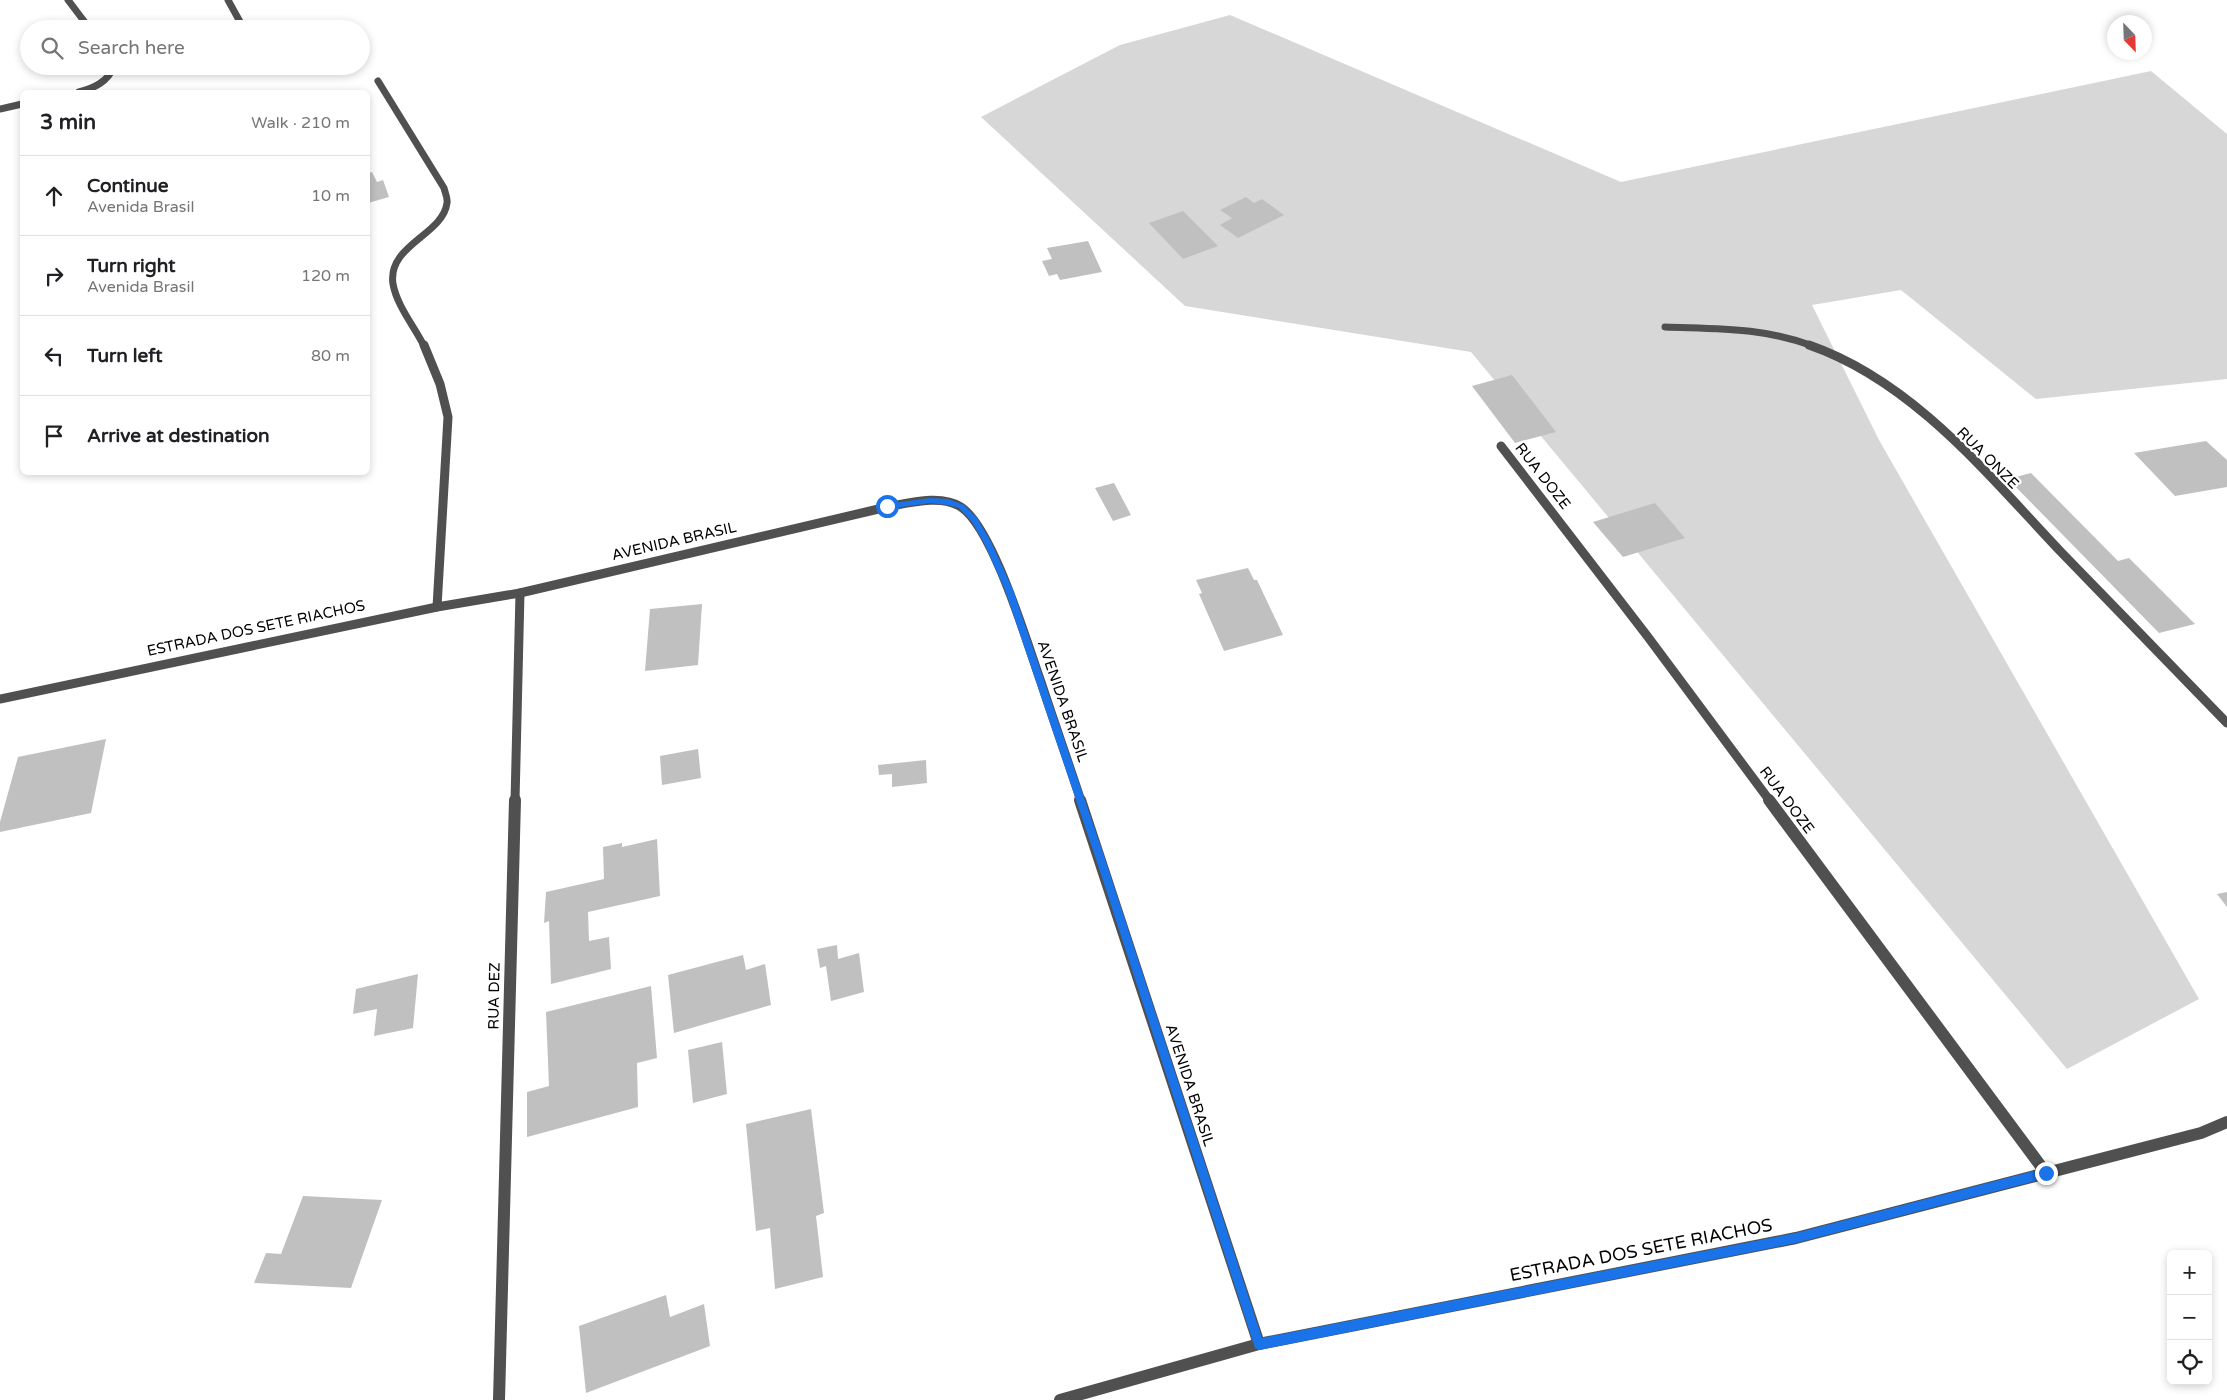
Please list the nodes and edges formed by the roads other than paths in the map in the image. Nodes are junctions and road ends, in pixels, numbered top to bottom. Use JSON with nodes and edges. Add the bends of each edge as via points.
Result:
{"nodes":[{"id":1,"x":68,"y":0,"type":"edge"},
{"id":2,"x":228,"y":0,"type":"edge"},
{"id":3,"x":83,"y":20,"type":"edge"},
{"id":4,"x":239,"y":20,"type":"edge"},
{"id":5,"x":111,"y":75,"type":"edge"},
{"id":6,"x":378,"y":81,"type":"dead end"},
{"id":7,"x":84,"y":90,"type":"edge"},
{"id":8,"x":20,"y":104,"type":"edge"},
{"id":9,"x":0,"y":109,"type":"edge"},
{"id":10,"x":1665,"y":328,"type":"dead end"},
{"id":11,"x":1501,"y":446,"type":"dead end"},
{"id":12,"x":520,"y":593,"type":"junction"},
{"id":13,"x":437,"y":607,"type":"junction"},
{"id":14,"x":0,"y":698,"type":"edge"},
{"id":15,"x":2227,"y":723,"type":"edge"},
{"id":16,"x":2227,"y":1122,"type":"edge"},
{"id":17,"x":2046,"y":1173,"type":"junction"},
{"id":18,"x":1259,"y":1344,"type":"junction"},
{"id":19,"x":499,"y":1400,"type":"edge"},
{"id":20,"x":1060,"y":1400,"type":"edge"}],
"edges":[{"from":1,"to":3,"type":"street"},
{"from":2,"to":4,"type":"street"},
{"from":5,"to":7,"type":"street"},
{"from":6,"to":13,"type":"street","via":[[444,188],[447,202],[436,221],[408,246],[396,263],[392,278],[402,308],[427,351],[444,390],[448,417]]},
{"from":8,"to":9,"type":"street"},
{"from":10,"to":15,"type":"street","name":"RUA ONZE","via":[[1755,330],[1786,336],[1837,356],[1876,379],[1910,403],[1966,454]]},
{"from":11,"to":17,"type":"street","name":"RUA DOZE","via":[[1654,645]]},
{"from":12,"to":13,"type":"street","name":"ESTRADA DOS SETE RIACHOS"},
{"from":12,"to":18,"type":"street","name":"AVENIDA BRASIL","via":[[887,506],[930,501],[962,506],[987,542],[1009,590],[1101,859]]},
{"from":12,"to":19,"type":"street","name":"RUA DEZ"},
{"from":13,"to":14,"type":"street","name":"ESTRADA DOS SETE RIACHOS"},
{"from":16,"to":17,"type":"street","name":"ESTRADA DOS SETE RIACHOS","via":[[2201,1133]]},
{"from":17,"to":18,"type":"street","name":"ESTRADA DOS SETE RIACHOS","via":[[1796,1238]]},
{"from":18,"to":20,"type":"street","name":"ESTRADA DOS SETE RIACHOS"}]}
